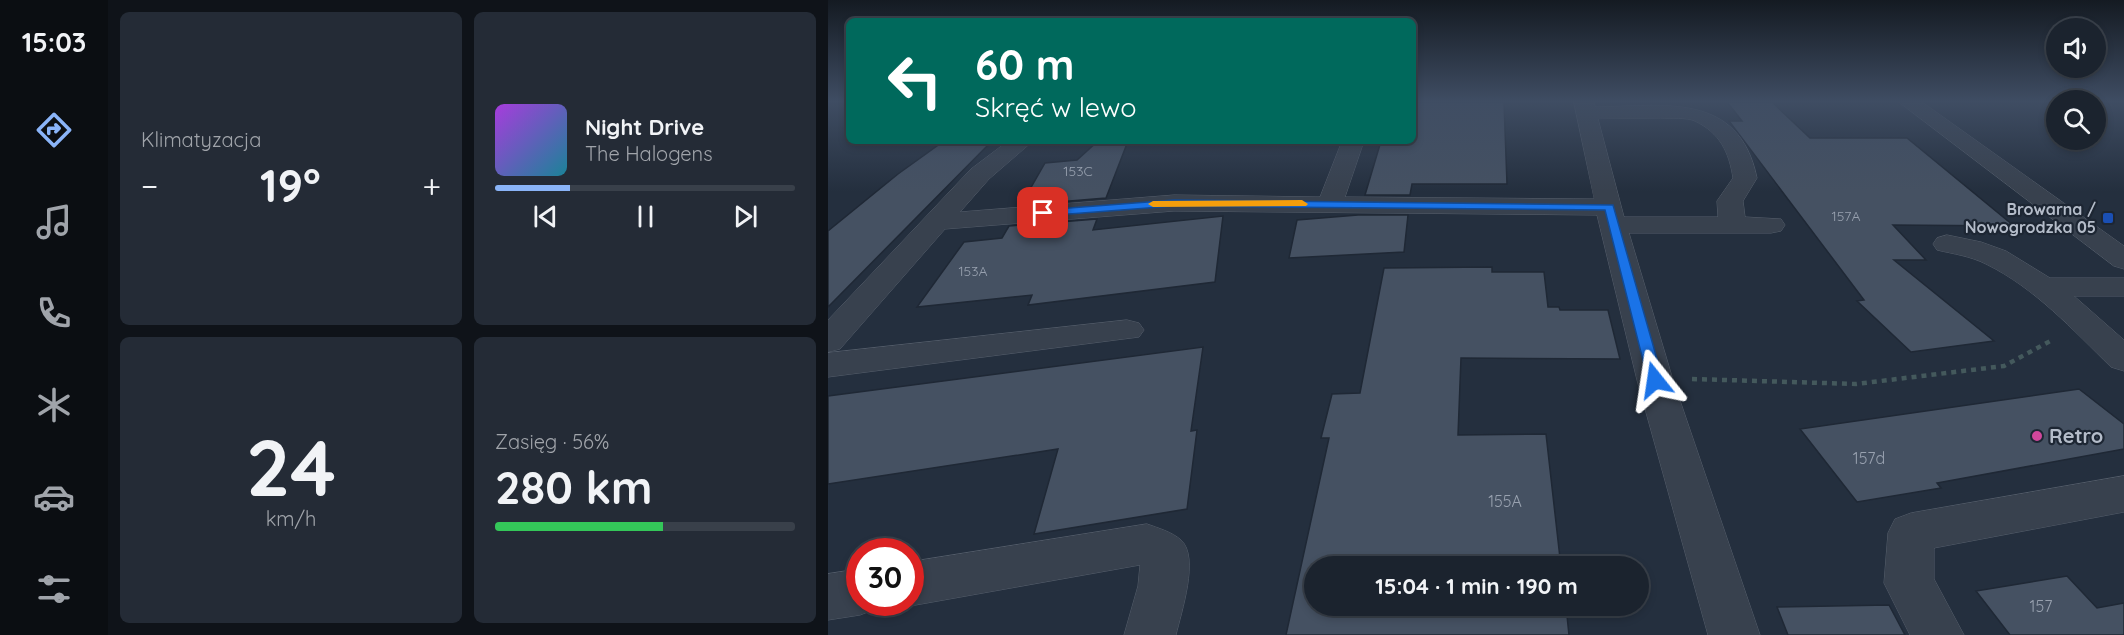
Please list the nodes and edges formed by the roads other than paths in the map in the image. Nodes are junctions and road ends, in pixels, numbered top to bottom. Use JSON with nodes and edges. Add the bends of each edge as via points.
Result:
{"nodes":[{"id":1,"x":1591,"y":132,"type":"edge"},
{"id":2,"x":1723,"y":132,"type":"edge"},
{"id":3,"x":1949,"y":132,"type":"edge"},
{"id":4,"x":1018,"y":144,"type":"edge"},
{"id":5,"x":1352,"y":144,"type":"edge"},
{"id":6,"x":1330,"y":204,"type":"junction"},
{"id":7,"x":1611,"y":216,"type":"junction"},
{"id":8,"x":935,"y":222,"type":"junction"},
{"id":9,"x":1732,"y":225,"type":"junction"},
{"id":10,"x":1771,"y":225,"type":"dead end"},
{"id":11,"x":1947,"y":244,"type":"dead end"},
{"id":12,"x":2124,"y":260,"type":"edge"},
{"id":13,"x":2041,"y":287,"type":"junction"},
{"id":14,"x":2124,"y":287,"type":"edge"},
{"id":15,"x":1126,"y":330,"type":"dead end"},
{"id":16,"x":828,"y":341,"type":"edge"},
{"id":17,"x":2124,"y":359,"type":"edge"},
{"id":18,"x":828,"y":365,"type":"edge"},
{"id":19,"x":2124,"y":494,"type":"edge"},
{"id":20,"x":924,"y":582,"type":"edge"},
{"id":21,"x":846,"y":594,"type":"edge"},
{"id":22,"x":828,"y":597,"type":"edge"},
{"id":23,"x":1150,"y":635,"type":"edge"},
{"id":24,"x":1734,"y":635,"type":"edge"},
{"id":25,"x":1938,"y":635,"type":"edge"}],
"edges":[{"from":1,"to":7,"type":"street"},
{"from":2,"to":9,"type":"street","via":[[1741,155],[1745,178],[1730,201]]},
{"from":3,"to":12,"type":"street"},
{"from":4,"to":8,"type":"street","via":[[980,174]]},
{"from":5,"to":6,"type":"street"},
{"from":6,"to":7,"type":"street"},
{"from":6,"to":8,"type":"street","via":[[1174,203]]},
{"from":7,"to":9,"type":"street"},
{"from":7,"to":24,"type":"street","via":[[1655,380]]},
{"from":8,"to":16,"type":"street"},
{"from":9,"to":10,"type":"street"},
{"from":11,"to":13,"type":"street","via":[[1967,245],[1991,253]]},
{"from":13,"to":14,"type":"street"},
{"from":13,"to":17,"type":"street"},
{"from":15,"to":18,"type":"street"},
{"from":19,"to":25,"type":"street","via":[[1911,532],[1909,583]]},
{"from":20,"to":23,"type":"street","via":[[1147,544],[1165,555],[1163,585]]},
{"from":21,"to":22,"type":"street"}]}
